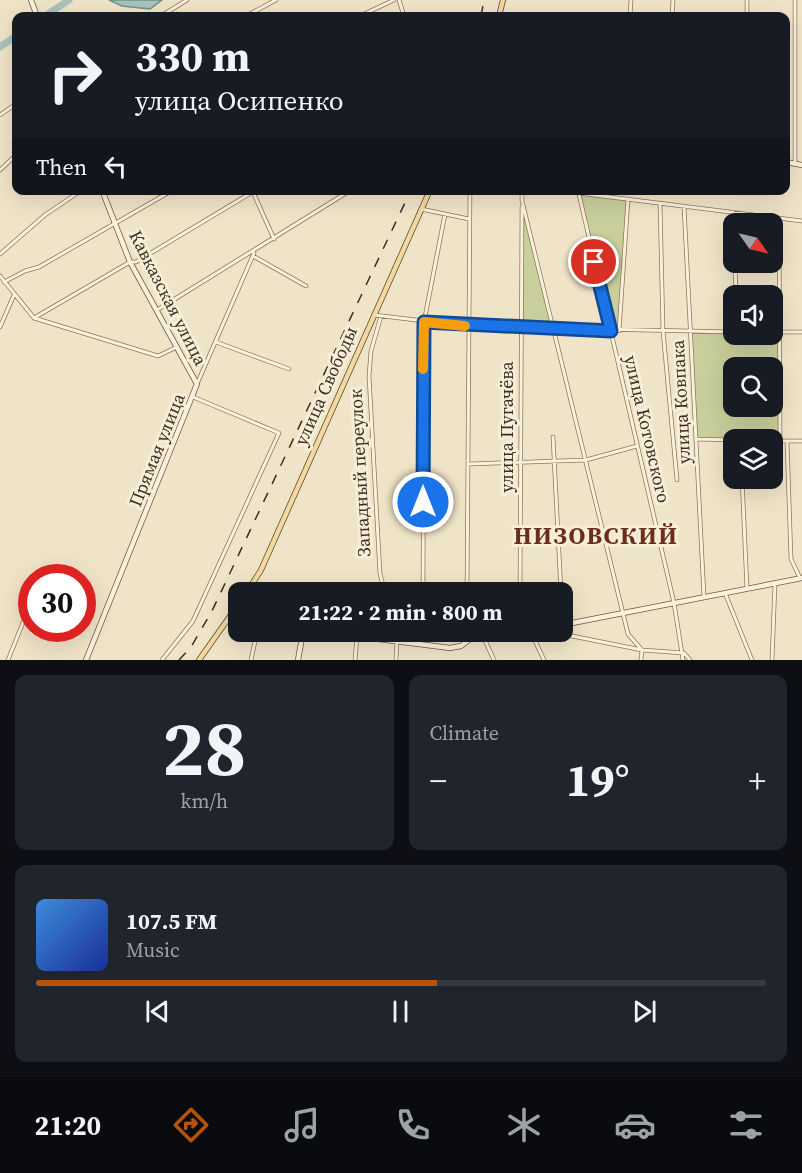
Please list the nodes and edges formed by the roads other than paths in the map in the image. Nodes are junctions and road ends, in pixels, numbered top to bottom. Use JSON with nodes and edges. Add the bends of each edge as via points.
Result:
{"nodes":[{"id":1,"x":187,"y":0,"type":"edge"},
{"id":2,"x":276,"y":0,"type":"edge"},
{"id":3,"x":396,"y":0,"type":"edge"},
{"id":4,"x":795,"y":0,"type":"edge"},
{"id":5,"x":168,"y":12,"type":"edge"},
{"id":6,"x":254,"y":12,"type":"edge"},
{"id":7,"x":369,"y":12,"type":"edge"},
{"id":8,"x":795,"y":28,"type":"junction"},
{"id":9,"x":802,"y":28,"type":"edge"},
{"id":10,"x":795,"y":73,"type":"junction"},
{"id":11,"x":802,"y":73,"type":"edge"},
{"id":12,"x":795,"y":113,"type":"junction"},
{"id":13,"x":802,"y":114,"type":"edge"},
{"id":14,"x":12,"y":160,"type":"edge"},
{"id":15,"x":790,"y":162,"type":"edge"},
{"id":16,"x":795,"y":163,"type":"junction"},
{"id":17,"x":802,"y":165,"type":"edge"},
{"id":18,"x":0,"y":170,"type":"edge"},
{"id":19,"x":75,"y":195,"type":"edge"},
{"id":20,"x":104,"y":195,"type":"edge"},
{"id":21,"x":165,"y":195,"type":"edge"},
{"id":22,"x":247,"y":195,"type":"edge"},
{"id":23,"x":256,"y":195,"type":"edge"},
{"id":24,"x":343,"y":195,"type":"edge"},
{"id":25,"x":428,"y":195,"type":"edge"},
{"id":26,"x":470,"y":195,"type":"edge"},
{"id":27,"x":522,"y":195,"type":"edge"},
{"id":28,"x":579,"y":195,"type":"edge"},
{"id":29,"x":599,"y":195,"type":"edge"},
{"id":30,"x":628,"y":199,"type":"junction"},
{"id":31,"x":522,"y":201,"type":"junction"},
{"id":32,"x":660,"y":203,"type":"junction"},
{"id":33,"x":684,"y":206,"type":"junction"},
{"id":34,"x":421,"y":208,"type":"junction"},
{"id":35,"x":734,"y":212,"type":"joint"},
{"id":36,"x":742,"y":213,"type":"edge"},
{"id":37,"x":445,"y":214,"type":"junction"},
{"id":38,"x":469,"y":219,"type":"junction"},
{"id":39,"x":783,"y":219,"type":"edge"},
{"id":40,"x":802,"y":221,"type":"edge"},
{"id":41,"x":116,"y":225,"type":"junction"},
{"id":42,"x":274,"y":239,"type":"junction"},
{"id":43,"x":0,"y":254,"type":"edge"},
{"id":44,"x":251,"y":255,"type":"junction"},
{"id":45,"x":130,"y":262,"type":"junction"},
{"id":46,"x":0,"y":276,"type":"edge"},
{"id":47,"x":4,"y":282,"type":"junction"},
{"id":48,"x":306,"y":286,"type":"dead end"},
{"id":49,"x":14,"y":295,"type":"junction"},
{"id":50,"x":157,"y":310,"type":"junction"},
{"id":51,"x":372,"y":314,"type":"junction"},
{"id":52,"x":381,"y":316,"type":"junction"},
{"id":53,"x":34,"y":318,"type":"junction"},
{"id":54,"x":424,"y":322,"type":"junction"},
{"id":55,"x":0,"y":327,"type":"edge"},
{"id":56,"x":467,"y":327,"type":"junction"},
{"id":57,"x":521,"y":328,"type":"junction"},
{"id":58,"x":554,"y":329,"type":"junction"},
{"id":59,"x":611,"y":331,"type":"junction"},
{"id":60,"x":663,"y":331,"type":"junction"},
{"id":61,"x":620,"y":332,"type":"junction"},
{"id":62,"x":691,"y":332,"type":"junction"},
{"id":63,"x":723,"y":332,"type":"edge"},
{"id":64,"x":783,"y":332,"type":"edge"},
{"id":65,"x":802,"y":332,"type":"edge"},
{"id":66,"x":216,"y":342,"type":"junction"},
{"id":67,"x":780,"y":345,"type":"edge"},
{"id":68,"x":177,"y":347,"type":"junction"},
{"id":69,"x":289,"y":369,"type":"dead end"},
{"id":70,"x":197,"y":384,"type":"junction"},
{"id":71,"x":193,"y":397,"type":"junction"},
{"id":72,"x":780,"y":429,"type":"edge"},
{"id":73,"x":552,"y":437,"type":"dead end"},
{"id":74,"x":696,"y":440,"type":"junction"},
{"id":75,"x":723,"y":440,"type":"edge"},
{"id":76,"x":783,"y":441,"type":"edge"},
{"id":77,"x":787,"y":441,"type":"junction"},
{"id":78,"x":802,"y":441,"type":"edge"},
{"id":79,"x":638,"y":446,"type":"junction"},
{"id":80,"x":586,"y":459,"type":"junction"},
{"id":81,"x":554,"y":461,"type":"junction"},
{"id":82,"x":521,"y":462,"type":"junction"},
{"id":83,"x":470,"y":464,"type":"junction"},
{"id":84,"x":676,"y":480,"type":"dead end"},
{"id":85,"x":742,"y":489,"type":"edge"},
{"id":86,"x":801,"y":578,"type":"edge"},
{"id":87,"x":253,"y":582,"type":"edge"},
{"id":88,"x":382,"y":582,"type":"edge"},
{"id":89,"x":423,"y":582,"type":"edge"},
{"id":90,"x":467,"y":582,"type":"edge"},
{"id":91,"x":520,"y":582,"type":"edge"},
{"id":92,"x":560,"y":582,"type":"edge"},
{"id":93,"x":775,"y":583,"type":"junction"},
{"id":94,"x":747,"y":589,"type":"junction"},
{"id":95,"x":725,"y":593,"type":"junction"},
{"id":96,"x":704,"y":597,"type":"junction"},
{"id":97,"x":674,"y":603,"type":"junction"},
{"id":98,"x":624,"y":614,"type":"junction"},
{"id":99,"x":228,"y":619,"type":"edge"},
{"id":100,"x":573,"y":623,"type":"edge"},
{"id":101,"x":18,"y":635,"type":"edge"},
{"id":102,"x":573,"y":636,"type":"edge"},
{"id":103,"x":255,"y":642,"type":"edge"},
{"id":104,"x":301,"y":642,"type":"edge"},
{"id":105,"x":356,"y":642,"type":"edge"},
{"id":106,"x":397,"y":642,"type":"edge"},
{"id":107,"x":405,"y":642,"type":"edge"},
{"id":108,"x":466,"y":642,"type":"edge"},
{"id":109,"x":485,"y":642,"type":"edge"},
{"id":110,"x":536,"y":642,"type":"edge"},
{"id":111,"x":642,"y":650,"type":"junction"},
{"id":112,"x":684,"y":653,"type":"junction"},
{"id":113,"x":8,"y":660,"type":"edge"},
{"id":114,"x":86,"y":660,"type":"edge"},
{"id":115,"x":162,"y":660,"type":"edge"},
{"id":116,"x":199,"y":660,"type":"edge"},
{"id":117,"x":252,"y":660,"type":"edge"},
{"id":118,"x":298,"y":660,"type":"edge"},
{"id":119,"x":355,"y":660,"type":"edge"},
{"id":120,"x":396,"y":660,"type":"edge"},
{"id":121,"x":494,"y":660,"type":"edge"},
{"id":122,"x":544,"y":660,"type":"edge"},
{"id":123,"x":641,"y":660,"type":"edge"},
{"id":124,"x":683,"y":660,"type":"edge"},
{"id":125,"x":690,"y":660,"type":"edge"},
{"id":126,"x":752,"y":660,"type":"edge"},
{"id":127,"x":772,"y":660,"type":"edge"}],
"edges":[{"from":1,"to":5,"type":"street"},
{"from":2,"to":6,"type":"street"},
{"from":3,"to":7,"type":"street"},
{"from":4,"to":8,"type":"street"},
{"from":8,"to":9,"type":"street"},
{"from":8,"to":10,"type":"street"},
{"from":10,"to":11,"type":"street"},
{"from":10,"to":12,"type":"street"},
{"from":12,"to":13,"type":"street"},
{"from":12,"to":16,"type":"street"},
{"from":14,"to":18,"type":"street"},
{"from":15,"to":16,"type":"street"},
{"from":16,"to":17,"type":"street"},
{"from":19,"to":43,"type":"street"},
{"from":20,"to":41,"type":"street","name":"Кавказская улица"},
{"from":21,"to":41,"type":"street"},
{"from":22,"to":45,"type":"street"},
{"from":23,"to":42,"type":"street"},
{"from":24,"to":42,"type":"street"},
{"from":25,"to":34,"type":"main road","name":"улица Свободы"},
{"from":26,"to":38,"type":"street"},
{"from":27,"to":31,"type":"street","name":"улица Пугачёва"},
{"from":28,"to":59,"type":"street","name":"улица Котовского"},
{"from":29,"to":30,"type":"street"},
{"from":30,"to":32,"type":"street"},
{"from":30,"to":61,"type":"street","name":"улица Котовского"},
{"from":31,"to":57,"type":"street","name":"улица Пугачёва"},
{"from":31,"to":58,"type":"street"},
{"from":32,"to":33,"type":"street"},
{"from":32,"to":60,"type":"street"},
{"from":33,"to":35,"type":"street"},
{"from":33,"to":62,"type":"street","name":"улица Ковпака"},
{"from":34,"to":37,"type":"street"},
{"from":34,"to":51,"type":"main road","name":"улица Свободы"},
{"from":35,"to":36,"type":"street"},
{"from":37,"to":38,"type":"street"},
{"from":37,"to":54,"type":"street"},
{"from":38,"to":56,"type":"street"},
{"from":39,"to":40,"type":"street"},
{"from":41,"to":45,"type":"street","name":"Кавказская улица"},
{"from":41,"to":47,"type":"street"},
{"from":42,"to":44,"type":"street","name":"Прямая улица"},
{"from":44,"to":48,"type":"street"},
{"from":44,"to":50,"type":"street"},
{"from":44,"to":66,"type":"street","name":"Прямая улица"},
{"from":45,"to":50,"type":"street","name":"Кавказская улица"},
{"from":45,"to":53,"type":"street"},
{"from":46,"to":47,"type":"street"},
{"from":47,"to":49,"type":"street"},
{"from":49,"to":53,"type":"street"},
{"from":49,"to":55,"type":"street"},
{"from":50,"to":68,"type":"street","name":"Кавказская улица"},
{"from":51,"to":52,"type":"street"},
{"from":51,"to":87,"type":"main road","name":"улица Свободы"},
{"from":52,"to":54,"type":"street"},
{"from":52,"to":88,"type":"street","name":"Западный переулок","via":[[369,376],[371,461]]},
{"from":53,"to":68,"type":"street","via":[[158,356]]},
{"from":54,"to":56,"type":"street"},
{"from":54,"to":89,"type":"street"},
{"from":56,"to":57,"type":"street"},
{"from":56,"to":83,"type":"street"},
{"from":57,"to":58,"type":"street"},
{"from":57,"to":82,"type":"street","name":"улица Пугачёва"},
{"from":58,"to":59,"type":"street"},
{"from":58,"to":80,"type":"street"},
{"from":59,"to":61,"type":"street"},
{"from":59,"to":79,"type":"street","name":"улица Котовского"},
{"from":60,"to":61,"type":"street"},
{"from":60,"to":62,"type":"street"},
{"from":60,"to":84,"type":"street"},
{"from":62,"to":63,"type":"street"},
{"from":62,"to":74,"type":"street","name":"улица Ковпака"},
{"from":64,"to":65,"type":"street"},
{"from":66,"to":69,"type":"street"},
{"from":66,"to":70,"type":"street","name":"Прямая улица"},
{"from":67,"to":72,"type":"street"},
{"from":68,"to":70,"type":"street","name":"Кавказская улица"},
{"from":70,"to":71,"type":"street","name":"Прямая улица"},
{"from":71,"to":114,"type":"street","name":"Прямая улица"},
{"from":71,"to":115,"type":"street","via":[[279,433],[193,621]]},
{"from":73,"to":81,"type":"street"},
{"from":74,"to":75,"type":"street"},
{"from":74,"to":96,"type":"street","name":"улица Ковпака"},
{"from":76,"to":77,"type":"street"},
{"from":77,"to":78,"type":"street"},
{"from":77,"to":86,"type":"street","via":[[791,559]]},
{"from":79,"to":80,"type":"street"},
{"from":79,"to":97,"type":"street","name":"улица Котовского"},
{"from":80,"to":81,"type":"street"},
{"from":80,"to":98,"type":"street"},
{"from":81,"to":82,"type":"street"},
{"from":81,"to":92,"type":"street"},
{"from":82,"to":83,"type":"street"},
{"from":82,"to":91,"type":"street","name":"улица Пугачёва"},
{"from":83,"to":90,"type":"street"},
{"from":85,"to":94,"type":"street"},
{"from":86,"to":93,"type":"street"},
{"from":93,"to":94,"type":"street"},
{"from":93,"to":127,"type":"street"},
{"from":94,"to":95,"type":"street"},
{"from":95,"to":96,"type":"street"},
{"from":95,"to":126,"type":"street"},
{"from":96,"to":97,"type":"street"},
{"from":97,"to":98,"type":"street"},
{"from":97,"to":112,"type":"street","name":"улица Котовского"},
{"from":98,"to":100,"type":"street"},
{"from":98,"to":111,"type":"street","via":[[628,634]]},
{"from":99,"to":116,"type":"main road"},
{"from":101,"to":113,"type":"street"},
{"from":102,"to":111,"type":"street"},
{"from":103,"to":117,"type":"street"},
{"from":104,"to":118,"type":"street"},
{"from":105,"to":119,"type":"street"},
{"from":106,"to":120,"type":"street"},
{"from":107,"to":108,"type":"street","via":[[450,648]]},
{"from":109,"to":121,"type":"street"},
{"from":110,"to":122,"type":"street"},
{"from":111,"to":112,"type":"street"},
{"from":111,"to":123,"type":"street"},
{"from":112,"to":124,"type":"street"},
{"from":112,"to":125,"type":"street"}]}
